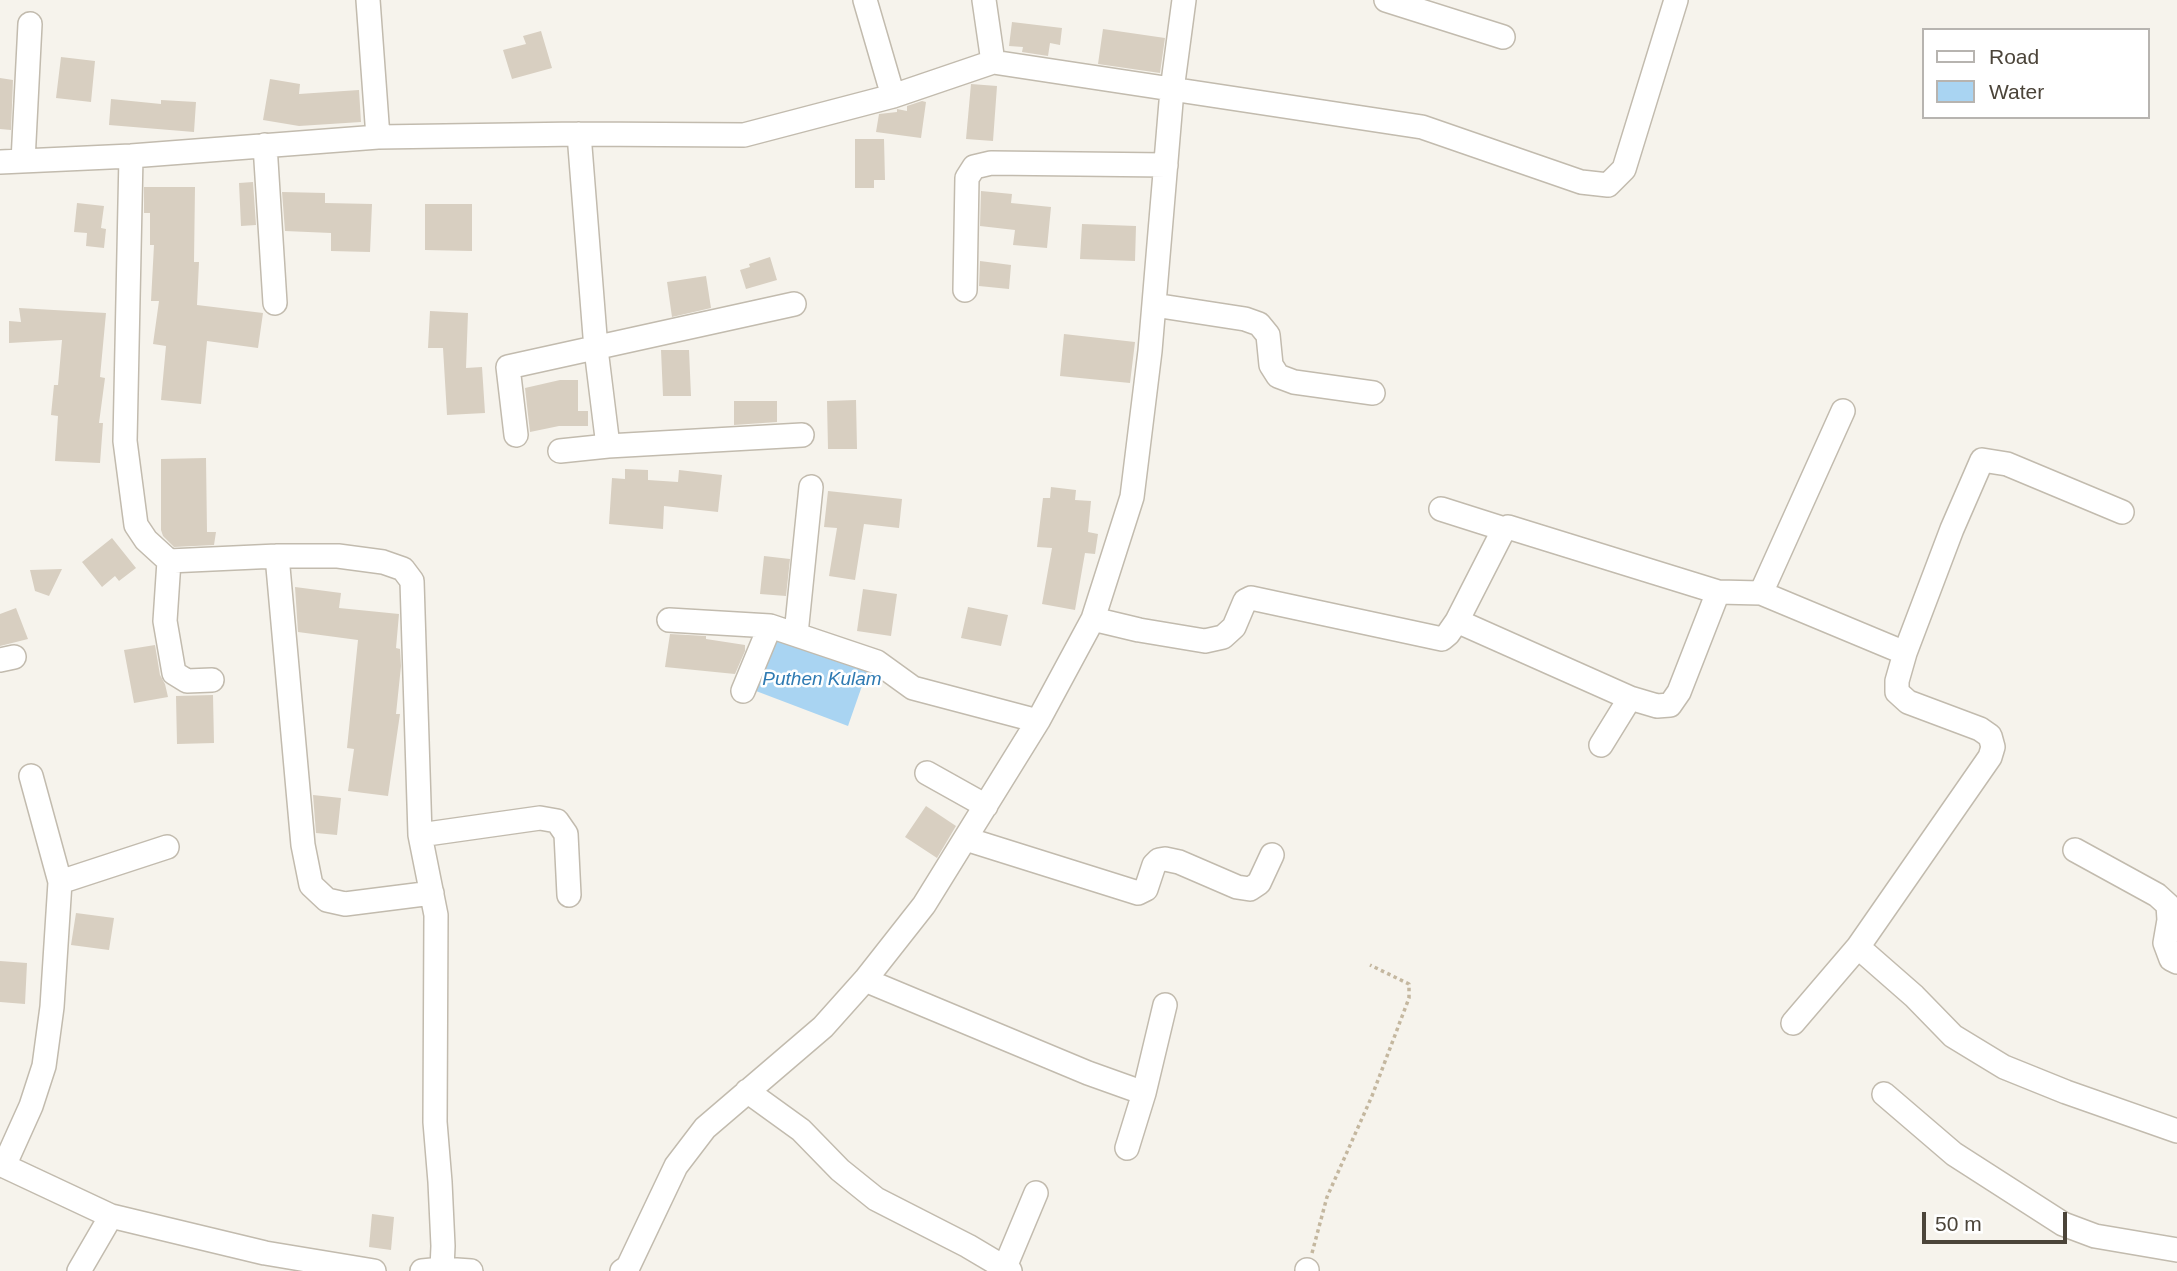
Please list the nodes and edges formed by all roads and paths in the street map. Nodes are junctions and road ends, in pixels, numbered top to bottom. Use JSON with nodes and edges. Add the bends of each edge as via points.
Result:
{"nodes":[{"id":1,"x":368,"y":0,"type":"edge"},
{"id":2,"x":865,"y":0,"type":"edge"},
{"id":3,"x":984,"y":0,"type":"edge"},
{"id":4,"x":1184,"y":0,"type":"edge"},
{"id":5,"x":1386,"y":0,"type":"edge"},
{"id":6,"x":1676,"y":0,"type":"edge"},
{"id":7,"x":30,"y":24,"type":"dead end"},
{"id":8,"x":1503,"y":37,"type":"dead end"},
{"id":9,"x":993,"y":62,"type":"junction"},
{"id":10,"x":1172,"y":90,"type":"junction"},
{"id":11,"x":893,"y":96,"type":"junction"},
{"id":12,"x":579,"y":134,"type":"junction"},
{"id":13,"x":379,"y":137,"type":"junction"},
{"id":14,"x":265,"y":145,"type":"junction"},
{"id":15,"x":131,"y":156,"type":"junction"},
{"id":16,"x":23,"y":161,"type":"junction"},
{"id":17,"x":0,"y":162,"type":"edge"},
{"id":18,"x":1166,"y":165,"type":"junction"},
{"id":19,"x":965,"y":290,"type":"dead end"},
{"id":20,"x":275,"y":303,"type":"dead end"},
{"id":21,"x":794,"y":303,"type":"dead end"},
{"id":22,"x":1154,"y":305,"type":"junction"},
{"id":23,"x":596,"y":349,"type":"junction"},
{"id":24,"x":1373,"y":393,"type":"dead end"},
{"id":25,"x":1843,"y":411,"type":"dead end"},
{"id":26,"x":516,"y":435,"type":"dead end"},
{"id":27,"x":802,"y":435,"type":"dead end"},
{"id":28,"x":608,"y":446,"type":"junction"},
{"id":29,"x":560,"y":451,"type":"dead end"},
{"id":30,"x":811,"y":487,"type":"dead end"},
{"id":31,"x":1441,"y":509,"type":"dead end"},
{"id":32,"x":2122,"y":512,"type":"dead end"},
{"id":33,"x":1504,"y":529,"type":"junction"},
{"id":34,"x":277,"y":556,"type":"junction"},
{"id":35,"x":169,"y":561,"type":"junction"},
{"id":36,"x":1718,"y":592,"type":"junction"},
{"id":37,"x":1760,"y":593,"type":"junction"},
{"id":38,"x":1093,"y":619,"type":"junction"},
{"id":39,"x":670,"y":620,"type":"dead end"},
{"id":40,"x":1457,"y":621,"type":"junction"},
{"id":41,"x":770,"y":626,"type":"junction"},
{"id":42,"x":796,"y":634,"type":"junction"},
{"id":43,"x":1905,"y":653,"type":"junction"},
{"id":44,"x":212,"y":680,"type":"dead end"},
{"id":45,"x":743,"y":691,"type":"dead end"},
{"id":46,"x":1630,"y":698,"type":"junction"},
{"id":47,"x":1038,"y":721,"type":"junction"},
{"id":48,"x":1601,"y":745,"type":"dead end"},
{"id":49,"x":927,"y":773,"type":"dead end"},
{"id":50,"x":31,"y":776,"type":"dead end"},
{"id":51,"x":986,"y":806,"type":"junction"},
{"id":52,"x":420,"y":835,"type":"junction"},
{"id":53,"x":966,"y":839,"type":"junction"},
{"id":54,"x":167,"y":847,"type":"dead end"},
{"id":55,"x":2076,"y":850,"type":"dead end"},
{"id":56,"x":1272,"y":855,"type":"dead end"},
{"id":57,"x":60,"y":882,"type":"junction"},
{"id":58,"x":432,"y":894,"type":"junction"},
{"id":59,"x":569,"y":895,"type":"dead end"},
{"id":60,"x":1858,"y":947,"type":"junction"},
{"id":61,"x":2177,"y":962,"type":"edge"},
{"id":62,"x":1370,"y":965,"type":"dead end"},
{"id":63,"x":865,"y":980,"type":"junction"},
{"id":64,"x":1165,"y":1005,"type":"dead end"},
{"id":65,"x":1793,"y":1023,"type":"dead end"},
{"id":66,"x":747,"y":1091,"type":"junction"},
{"id":67,"x":1144,"y":1093,"type":"junction"},
{"id":68,"x":1884,"y":1094,"type":"dead end"},
{"id":69,"x":2177,"y":1130,"type":"edge"},
{"id":70,"x":1127,"y":1148,"type":"dead end"},
{"id":71,"x":2,"y":1165,"type":"edge"},
{"id":72,"x":1036,"y":1193,"type":"dead end"},
{"id":73,"x":111,"y":1216,"type":"junction"},
{"id":74,"x":2177,"y":1250,"type":"edge"},
{"id":75,"x":260,"y":1262,"type":"edge"},
{"id":76,"x":1007,"y":1269,"type":"edge"},
{"id":77,"x":432,"y":1270,"type":"edge"},
{"id":78,"x":79,"y":1271,"type":"edge"},
{"id":79,"x":374,"y":1271,"type":"edge"},
{"id":80,"x":471,"y":1271,"type":"edge"},
{"id":81,"x":622,"y":1271,"type":"edge"},
{"id":82,"x":1307,"y":1271,"type":"edge"}],
"edges":[{"from":1,"to":13,"type":"street"},
{"from":2,"to":11,"type":"street"},
{"from":3,"to":9,"type":"street"},
{"from":4,"to":10,"type":"street"},
{"from":5,"to":8,"type":"street"},
{"from":6,"to":10,"type":"street","via":[[1624,169],[1608,185],[1581,182],[1422,127]]},
{"from":7,"to":16,"type":"street"},
{"from":9,"to":10,"type":"street"},
{"from":9,"to":11,"type":"street"},
{"from":10,"to":18,"type":"street"},
{"from":11,"to":12,"type":"street","via":[[744,135]]},
{"from":12,"to":13,"type":"street"},
{"from":12,"to":23,"type":"street"},
{"from":13,"to":14,"type":"street"},
{"from":14,"to":15,"type":"street"},
{"from":14,"to":20,"type":"street"},
{"from":15,"to":16,"type":"street"},
{"from":15,"to":35,"type":"street","via":[[128,480],[136,525]]},
{"from":16,"to":17,"type":"street"},
{"from":18,"to":19,"type":"street","via":[[991,163],[974,167],[967,178]]},
{"from":18,"to":22,"type":"street"},
{"from":21,"to":23,"type":"street"},
{"from":22,"to":24,"type":"street","via":[[1259,324],[1268,335],[1271,365],[1278,376]]},
{"from":22,"to":38,"type":"street","via":[[1132,497]]},
{"from":23,"to":26,"type":"street","via":[[508,367]]},
{"from":23,"to":28,"type":"street"},
{"from":25,"to":37,"type":"street"},
{"from":27,"to":28,"type":"street"},
{"from":28,"to":29,"type":"street"},
{"from":30,"to":42,"type":"street"},
{"from":31,"to":33,"type":"street"},
{"from":32,"to":43,"type":"street","via":[[2007,464],[1982,460]]},
{"from":33,"to":36,"type":"street"},
{"from":33,"to":40,"type":"street"},
{"from":34,"to":35,"type":"street"},
{"from":34,"to":52,"type":"street","via":[[383,562],[403,569],[412,582]]},
{"from":34,"to":58,"type":"street","via":[[303,845],[311,885],[327,900],[345,904]]},
{"from":35,"to":44,"type":"street","via":[[165,621],[174,673],[187,681]]},
{"from":36,"to":37,"type":"street"},
{"from":36,"to":46,"type":"street","via":[[1670,705]]},
{"from":37,"to":43,"type":"street"},
{"from":38,"to":40,"type":"street","via":[[1205,641],[1223,637],[1234,627],[1245,601],[1251,598],[1442,639]]},
{"from":38,"to":47,"type":"street"},
{"from":39,"to":41,"type":"street"},
{"from":40,"to":46,"type":"street"},
{"from":41,"to":42,"type":"street"},
{"from":41,"to":45,"type":"street"},
{"from":42,"to":47,"type":"street","via":[[877,662],[913,688]]},
{"from":43,"to":60,"type":"street","via":[[1897,692],[1908,702],[1980,729],[1990,736],[1993,747]]},
{"from":46,"to":48,"type":"street"},
{"from":47,"to":51,"type":"street"},
{"from":49,"to":51,"type":"street"},
{"from":50,"to":57,"type":"street"},
{"from":51,"to":53,"type":"street"},
{"from":52,"to":58,"type":"street"},
{"from":52,"to":59,"type":"street","via":[[540,818],[556,821],[566,834]]},
{"from":53,"to":56,"type":"street","via":[[1139,893],[1146,889],[1154,865],[1165,859],[1250,889],[1259,883]]},
{"from":53,"to":63,"type":"street","via":[[924,905]]},
{"from":54,"to":57,"type":"street"},
{"from":55,"to":61,"type":"street","via":[[2168,905],[2165,943]]},
{"from":57,"to":71,"type":"street","via":[[44,1066],[31,1106]]},
{"from":58,"to":77,"type":"street","via":[[436,915],[435,1122],[443,1246]]},
{"from":60,"to":65,"type":"street"},
{"from":60,"to":69,"type":"street","via":[[1954,1036],[2004,1067]]},
{"from":62,"to":82,"type":"path","via":[[1409,984],[1409,998],[1327,1196]]},
{"from":63,"to":66,"type":"street","via":[[822,1027]]},
{"from":63,"to":67,"type":"street"},
{"from":64,"to":67,"type":"street"},
{"from":66,"to":76,"type":"street","via":[[801,1130],[876,1199]]},
{"from":66,"to":81,"type":"street","via":[[705,1128],[676,1166],[628,1267]]},
{"from":67,"to":70,"type":"street"},
{"from":68,"to":74,"type":"street","via":[[1954,1154],[2063,1224],[2095,1236]]},
{"from":71,"to":73,"type":"street"},
{"from":72,"to":76,"type":"street"},
{"from":73,"to":75,"type":"street"},
{"from":73,"to":78,"type":"street"},
{"from":75,"to":79,"type":"street"},
{"from":77,"to":80,"type":"street"}]}
